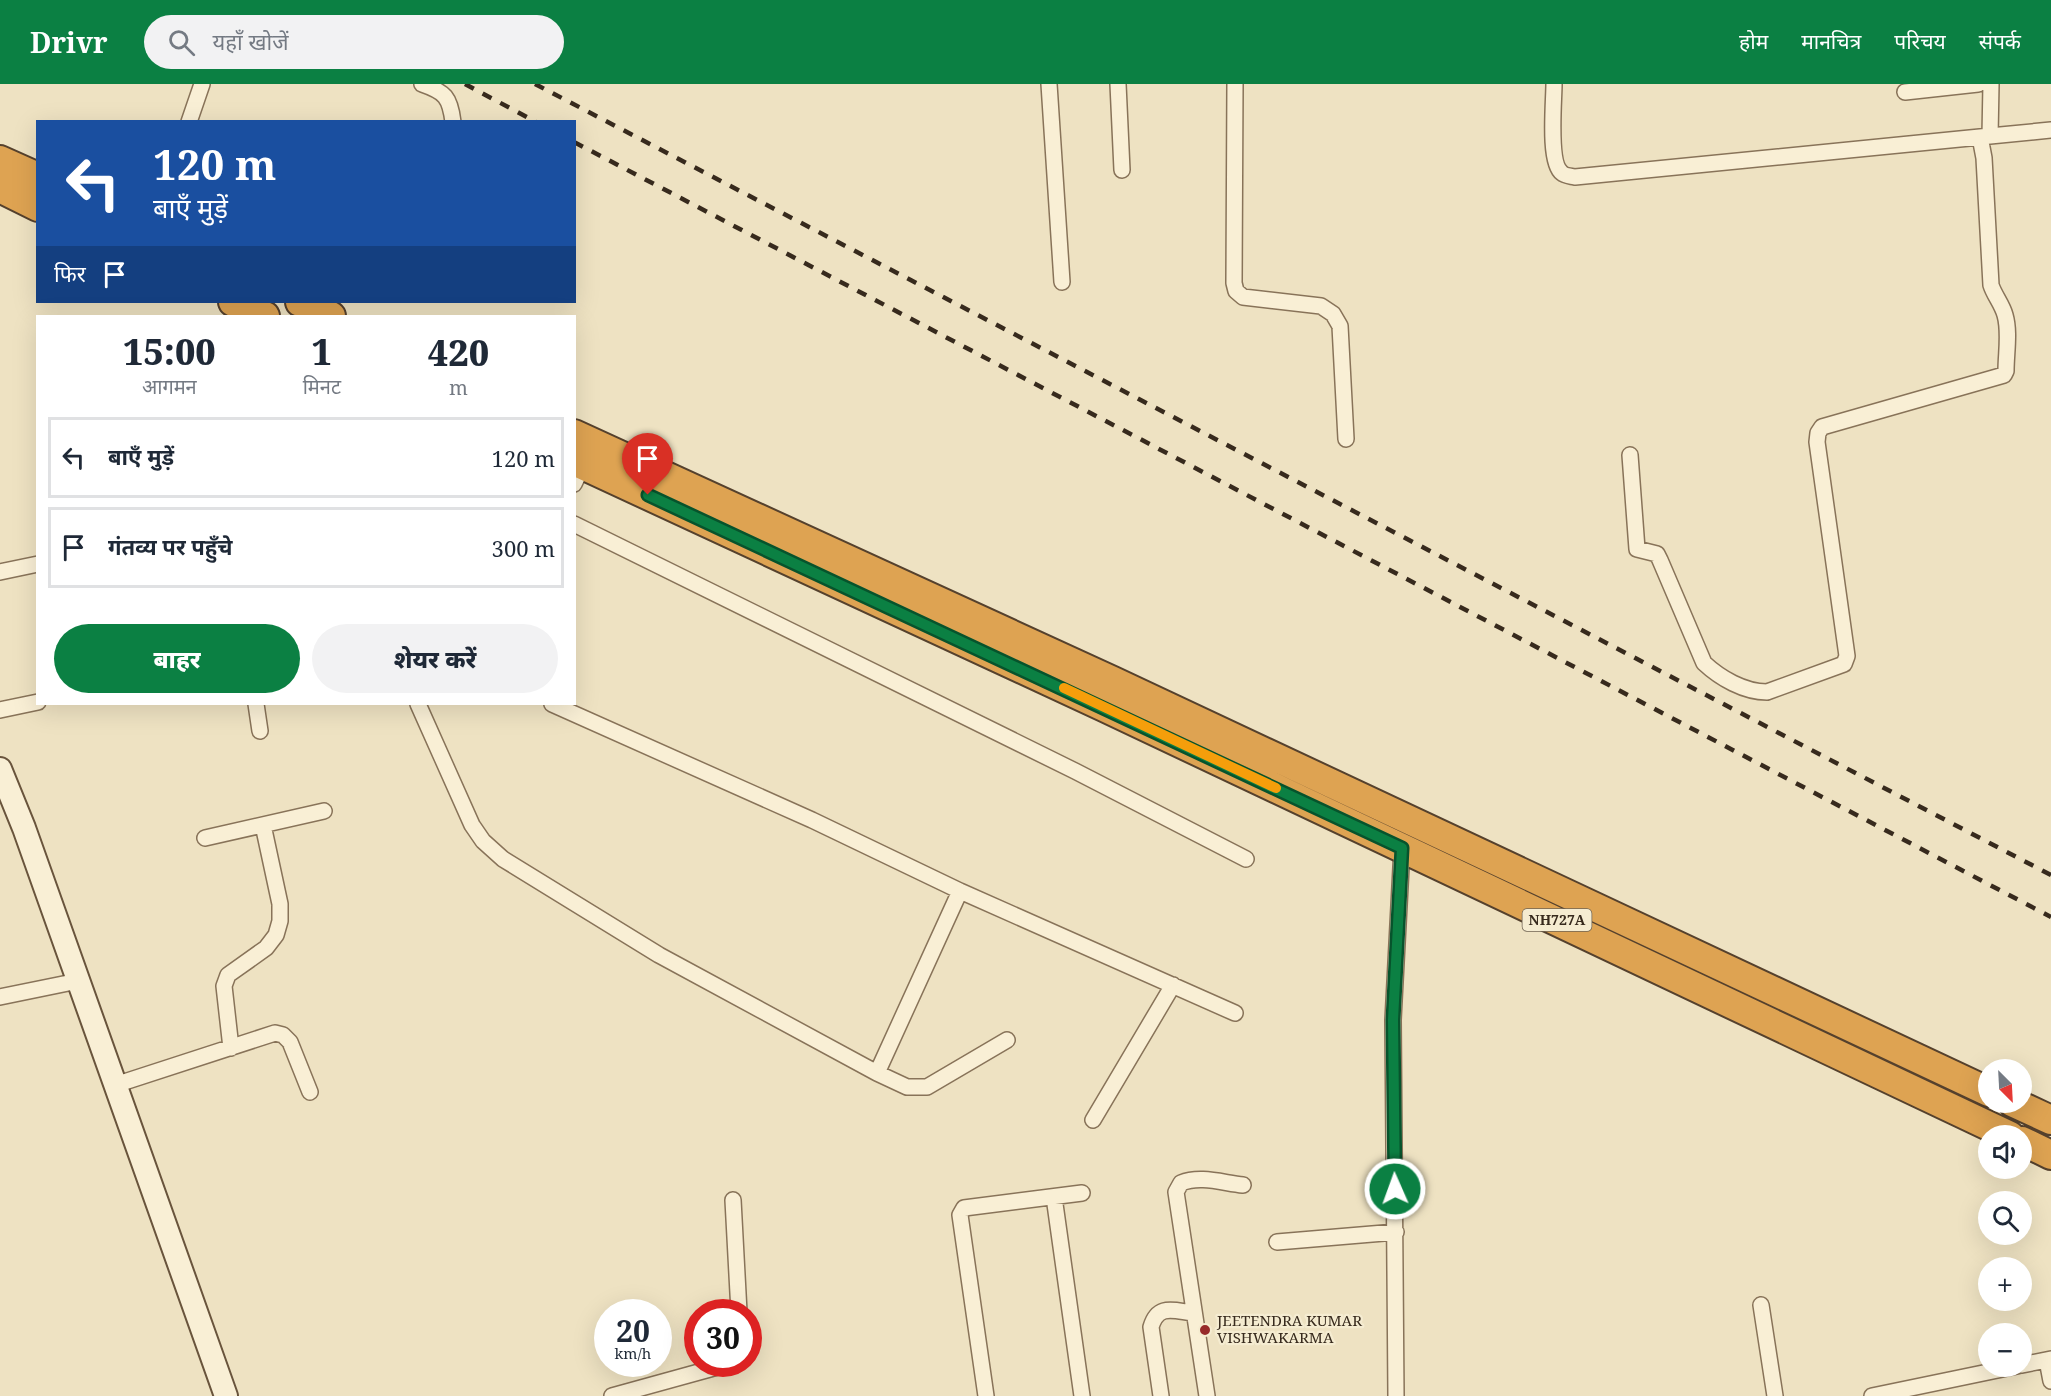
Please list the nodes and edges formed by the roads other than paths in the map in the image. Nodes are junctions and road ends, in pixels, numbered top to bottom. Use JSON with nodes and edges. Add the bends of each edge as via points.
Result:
{"nodes":[{"id":1,"x":202,"y":84,"type":"edge"},
{"id":2,"x":422,"y":84,"type":"edge"},
{"id":3,"x":1049,"y":84,"type":"edge"},
{"id":4,"x":1118,"y":84,"type":"edge"},
{"id":5,"x":1235,"y":84,"type":"edge"},
{"id":6,"x":1554,"y":84,"type":"edge"},
{"id":7,"x":1978,"y":84,"type":"edge"},
{"id":8,"x":1991,"y":84,"type":"edge"},
{"id":9,"x":1905,"y":92,"type":"dead end"},
{"id":10,"x":190,"y":120,"type":"edge"},
{"id":11,"x":453,"y":120,"type":"edge"},
{"id":12,"x":2051,"y":130,"type":"edge"},
{"id":13,"x":1985,"y":136,"type":"junction"},
{"id":14,"x":0,"y":160,"type":"edge"},
{"id":15,"x":1122,"y":170,"type":"dead end"},
{"id":16,"x":36,"y":176,"type":"edge"},
{"id":17,"x":0,"y":188,"type":"edge"},
{"id":18,"x":36,"y":206,"type":"edge"},
{"id":19,"x":1062,"y":282,"type":"dead end"},
{"id":20,"x":235,"y":303,"type":"edge"},
{"id":21,"x":302,"y":303,"type":"edge"},
{"id":22,"x":263,"y":315,"type":"edge"},
{"id":23,"x":330,"y":315,"type":"edge"},
{"id":24,"x":576,"y":435,"type":"edge"},
{"id":25,"x":1346,"y":439,"type":"dead end"},
{"id":26,"x":1630,"y":455,"type":"dead end"},
{"id":27,"x":577,"y":470,"type":"edge"},
{"id":28,"x":576,"y":525,"type":"edge"},
{"id":29,"x":36,"y":564,"type":"edge"},
{"id":30,"x":0,"y":572,"type":"edge"},
{"id":31,"x":36,"y":702,"type":"edge"},
{"id":32,"x":256,"y":705,"type":"edge"},
{"id":33,"x":418,"y":705,"type":"edge"},
{"id":34,"x":554,"y":705,"type":"edge"},
{"id":35,"x":0,"y":710,"type":"edge"},
{"id":36,"x":260,"y":731,"type":"dead end"},
{"id":37,"x":0,"y":768,"type":"edge"},
{"id":38,"x":324,"y":810,"type":"dead end"},
{"id":39,"x":263,"y":825,"type":"junction"},
{"id":40,"x":205,"y":838,"type":"dead end"},
{"id":41,"x":1402,"y":848,"type":"junction"},
{"id":42,"x":1246,"y":859,"type":"dead end"},
{"id":43,"x":960,"y":891,"type":"junction"},
{"id":44,"x":78,"y":981,"type":"junction"},
{"id":45,"x":1173,"y":985,"type":"junction"},
{"id":46,"x":0,"y":997,"type":"edge"},
{"id":47,"x":1235,"y":1013,"type":"dead end"},
{"id":48,"x":1007,"y":1040,"type":"dead end"},
{"id":49,"x":231,"y":1048,"type":"junction"},
{"id":50,"x":877,"y":1073,"type":"junction"},
{"id":51,"x":115,"y":1085,"type":"junction"},
{"id":52,"x":1978,"y":1087,"type":"edge"},
{"id":53,"x":310,"y":1092,"type":"dead end"},
{"id":54,"x":2032,"y":1111,"type":"edge"},
{"id":55,"x":1093,"y":1120,"type":"dead end"},
{"id":56,"x":2051,"y":1120,"type":"edge"},
{"id":57,"x":1987,"y":1125,"type":"edge"},
{"id":58,"x":2032,"y":1146,"type":"edge"},
{"id":59,"x":2051,"y":1155,"type":"edge"},
{"id":60,"x":1244,"y":1185,"type":"dead end"},
{"id":61,"x":1082,"y":1193,"type":"dead end"},
{"id":62,"x":1054,"y":1197,"type":"junction"},
{"id":63,"x":733,"y":1200,"type":"dead end"},
{"id":64,"x":1396,"y":1232,"type":"junction"},
{"id":65,"x":1277,"y":1242,"type":"dead end"},
{"id":66,"x":738,"y":1299,"type":"edge"},
{"id":67,"x":1761,"y":1305,"type":"dead end"},
{"id":68,"x":1194,"y":1313,"type":"junction"},
{"id":69,"x":2049,"y":1360,"type":"edge"},
{"id":70,"x":2032,"y":1363,"type":"edge"},
{"id":71,"x":1978,"y":1375,"type":"edge"},
{"id":72,"x":684,"y":1376,"type":"edge"},
{"id":73,"x":2051,"y":1381,"type":"edge"},
{"id":74,"x":1901,"y":1393,"type":"edge"},
{"id":75,"x":226,"y":1396,"type":"edge"},
{"id":76,"x":612,"y":1396,"type":"edge"},
{"id":77,"x":986,"y":1396,"type":"edge"},
{"id":78,"x":1082,"y":1396,"type":"edge"},
{"id":79,"x":1161,"y":1396,"type":"edge"},
{"id":80,"x":1207,"y":1396,"type":"edge"},
{"id":81,"x":1396,"y":1396,"type":"edge"},
{"id":82,"x":1775,"y":1396,"type":"edge"},
{"id":83,"x":1872,"y":1396,"type":"edge"}],
"edges":[{"from":1,"to":10,"type":"street"},
{"from":2,"to":11,"type":"street","via":[[447,97]]},
{"from":3,"to":19,"type":"street"},
{"from":4,"to":15,"type":"street"},
{"from":5,"to":25,"type":"street","via":[[1236,291],[1243,297],[1321,306],[1333,314],[1340,326]]},
{"from":6,"to":13,"type":"street","via":[[1554,156],[1562,174],[1575,177]]},
{"from":7,"to":9,"type":"street"},
{"from":8,"to":13,"type":"street"},
{"from":12,"to":13,"type":"street"},
{"from":13,"to":26,"type":"street","via":[[1991,285],[2007,326],[2004,375],[1822,427],[1818,433],[1847,656],[1844,664],[1767,692],[1746,689],[1712,671],[1704,663],[1657,554],[1637,549]]},
{"from":14,"to":16,"type":"highway"},
{"from":17,"to":18,"type":"highway"},
{"from":20,"to":22,"type":"highway"},
{"from":21,"to":23,"type":"highway"},
{"from":24,"to":52,"type":"highway","number":"NH727A"},
{"from":27,"to":41,"type":"highway","number":"NH727A"},
{"from":28,"to":42,"type":"street"},
{"from":29,"to":30,"type":"street"},
{"from":31,"to":35,"type":"street"},
{"from":32,"to":36,"type":"street"},
{"from":33,"to":50,"type":"street","via":[[472,825],[503,859],[659,955]]},
{"from":34,"to":43,"type":"street"},
{"from":37,"to":44,"type":"main road"},
{"from":38,"to":39,"type":"street"},
{"from":39,"to":40,"type":"street"},
{"from":39,"to":49,"type":"street","via":[[280,921],[266,948],[228,975],[224,986]]},
{"from":41,"to":57,"type":"highway","number":"NH727A"},
{"from":41,"to":64,"type":"street","via":[[1393,1020]]},
{"from":43,"to":45,"type":"street"},
{"from":43,"to":50,"type":"street"},
{"from":44,"to":46,"type":"street"},
{"from":44,"to":51,"type":"main road"},
{"from":45,"to":47,"type":"street"},
{"from":45,"to":55,"type":"street"},
{"from":48,"to":50,"type":"street","via":[[927,1087],[907,1087]]},
{"from":49,"to":51,"type":"street"},
{"from":49,"to":53,"type":"street","via":[[283,1035],[290,1042]]},
{"from":51,"to":75,"type":"main road"},
{"from":54,"to":56,"type":"highway"},
{"from":58,"to":59,"type":"highway"},
{"from":60,"to":68,"type":"street","via":[[1189,1180],[1181,1183],[1176,1192]]},
{"from":61,"to":62,"type":"street"},
{"from":62,"to":77,"type":"street","via":[[961,1210]]},
{"from":62,"to":78,"type":"street"},
{"from":63,"to":66,"type":"street"},
{"from":64,"to":65,"type":"street"},
{"from":64,"to":81,"type":"street"},
{"from":67,"to":82,"type":"street"},
{"from":68,"to":79,"type":"street","via":[[1171,1310],[1155,1316],[1151,1327]]},
{"from":68,"to":80,"type":"street"},
{"from":69,"to":70,"type":"street"},
{"from":69,"to":73,"type":"street"},
{"from":71,"to":74,"type":"street"},
{"from":72,"to":76,"type":"street"},
{"from":74,"to":83,"type":"street"}]}
